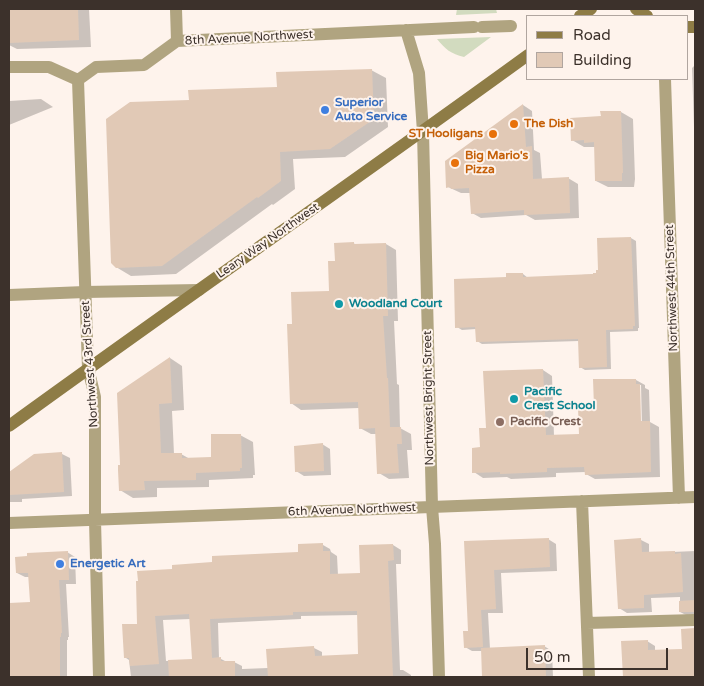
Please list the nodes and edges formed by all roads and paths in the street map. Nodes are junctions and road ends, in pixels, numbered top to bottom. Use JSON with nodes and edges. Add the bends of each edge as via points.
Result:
{"nodes":[{"id":1,"x":176,"y":9,"type":"edge"},
{"id":2,"x":511,"y":26,"type":"dead end"},
{"id":3,"x":406,"y":30,"type":"junction"},
{"id":4,"x":177,"y":41,"type":"junction"},
{"id":5,"x":526,"y":56,"type":"edge"},
{"id":6,"x":9,"y":67,"type":"edge"},
{"id":7,"x":78,"y":80,"type":"junction"},
{"id":8,"x":665,"y":80,"type":"edge"},
{"id":9,"x":423,"y":132,"type":"junction"},
{"id":10,"x":199,"y":290,"type":"junction"},
{"id":11,"x":85,"y":292,"type":"junction"},
{"id":12,"x":9,"y":295,"type":"edge"},
{"id":13,"x":88,"y":368,"type":"junction"},
{"id":14,"x":9,"y":426,"type":"edge"},
{"id":15,"x":695,"y":497,"type":"edge"},
{"id":16,"x":679,"y":498,"type":"junction"},
{"id":17,"x":582,"y":501,"type":"junction"},
{"id":18,"x":432,"y":507,"type":"junction"},
{"id":19,"x":95,"y":520,"type":"junction"},
{"id":20,"x":9,"y":523,"type":"edge"},
{"id":21,"x":695,"y":620,"type":"edge"},
{"id":22,"x":587,"y":623,"type":"junction"},
{"id":23,"x":99,"y":677,"type":"edge"},
{"id":24,"x":439,"y":677,"type":"edge"},
{"id":25,"x":589,"y":677,"type":"edge"}],
"edges":[{"from":1,"to":4,"type":"street"},
{"from":2,"to":3,"type":"street","name":"8th Avenue Northwest"},
{"from":3,"to":4,"type":"street","name":"8th Avenue Northwest"},
{"from":3,"to":9,"type":"street","name":"Northwest Bright Street","via":[[419,73]]},
{"from":4,"to":7,"type":"street","name":"8th Avenue Northwest","via":[[144,65],[96,67]]},
{"from":5,"to":9,"type":"main road","name":"Leary Way Northwest"},
{"from":6,"to":7,"type":"street","via":[[49,66]]},
{"from":7,"to":11,"type":"street","name":"Northwest 43rd Street"},
{"from":8,"to":16,"type":"street","name":"Northwest 44th Street"},
{"from":9,"to":10,"type":"main road","name":"Leary Way Northwest"},
{"from":9,"to":18,"type":"street","name":"Northwest Bright Street"},
{"from":10,"to":11,"type":"street"},
{"from":10,"to":13,"type":"main road","name":"Leary Way Northwest"},
{"from":11,"to":12,"type":"street"},
{"from":11,"to":13,"type":"street","name":"Northwest 43rd Street"},
{"from":13,"to":14,"type":"main road","name":"Leary Way Northwest"},
{"from":13,"to":19,"type":"street","name":"Northwest 43rd Street","via":[[95,398]]},
{"from":15,"to":16,"type":"street","name":"6th Avenue Northwest"},
{"from":16,"to":17,"type":"street","name":"6th Avenue Northwest"},
{"from":17,"to":18,"type":"street","name":"6th Avenue Northwest"},
{"from":17,"to":22,"type":"street"},
{"from":18,"to":19,"type":"street","name":"6th Avenue Northwest"},
{"from":18,"to":24,"type":"street","name":"Northwest Bright Street"},
{"from":19,"to":20,"type":"street","name":"6th Avenue Northwest"},
{"from":19,"to":23,"type":"street","name":"Northwest 43rd Street"},
{"from":21,"to":22,"type":"street"},
{"from":22,"to":25,"type":"street"}]}
